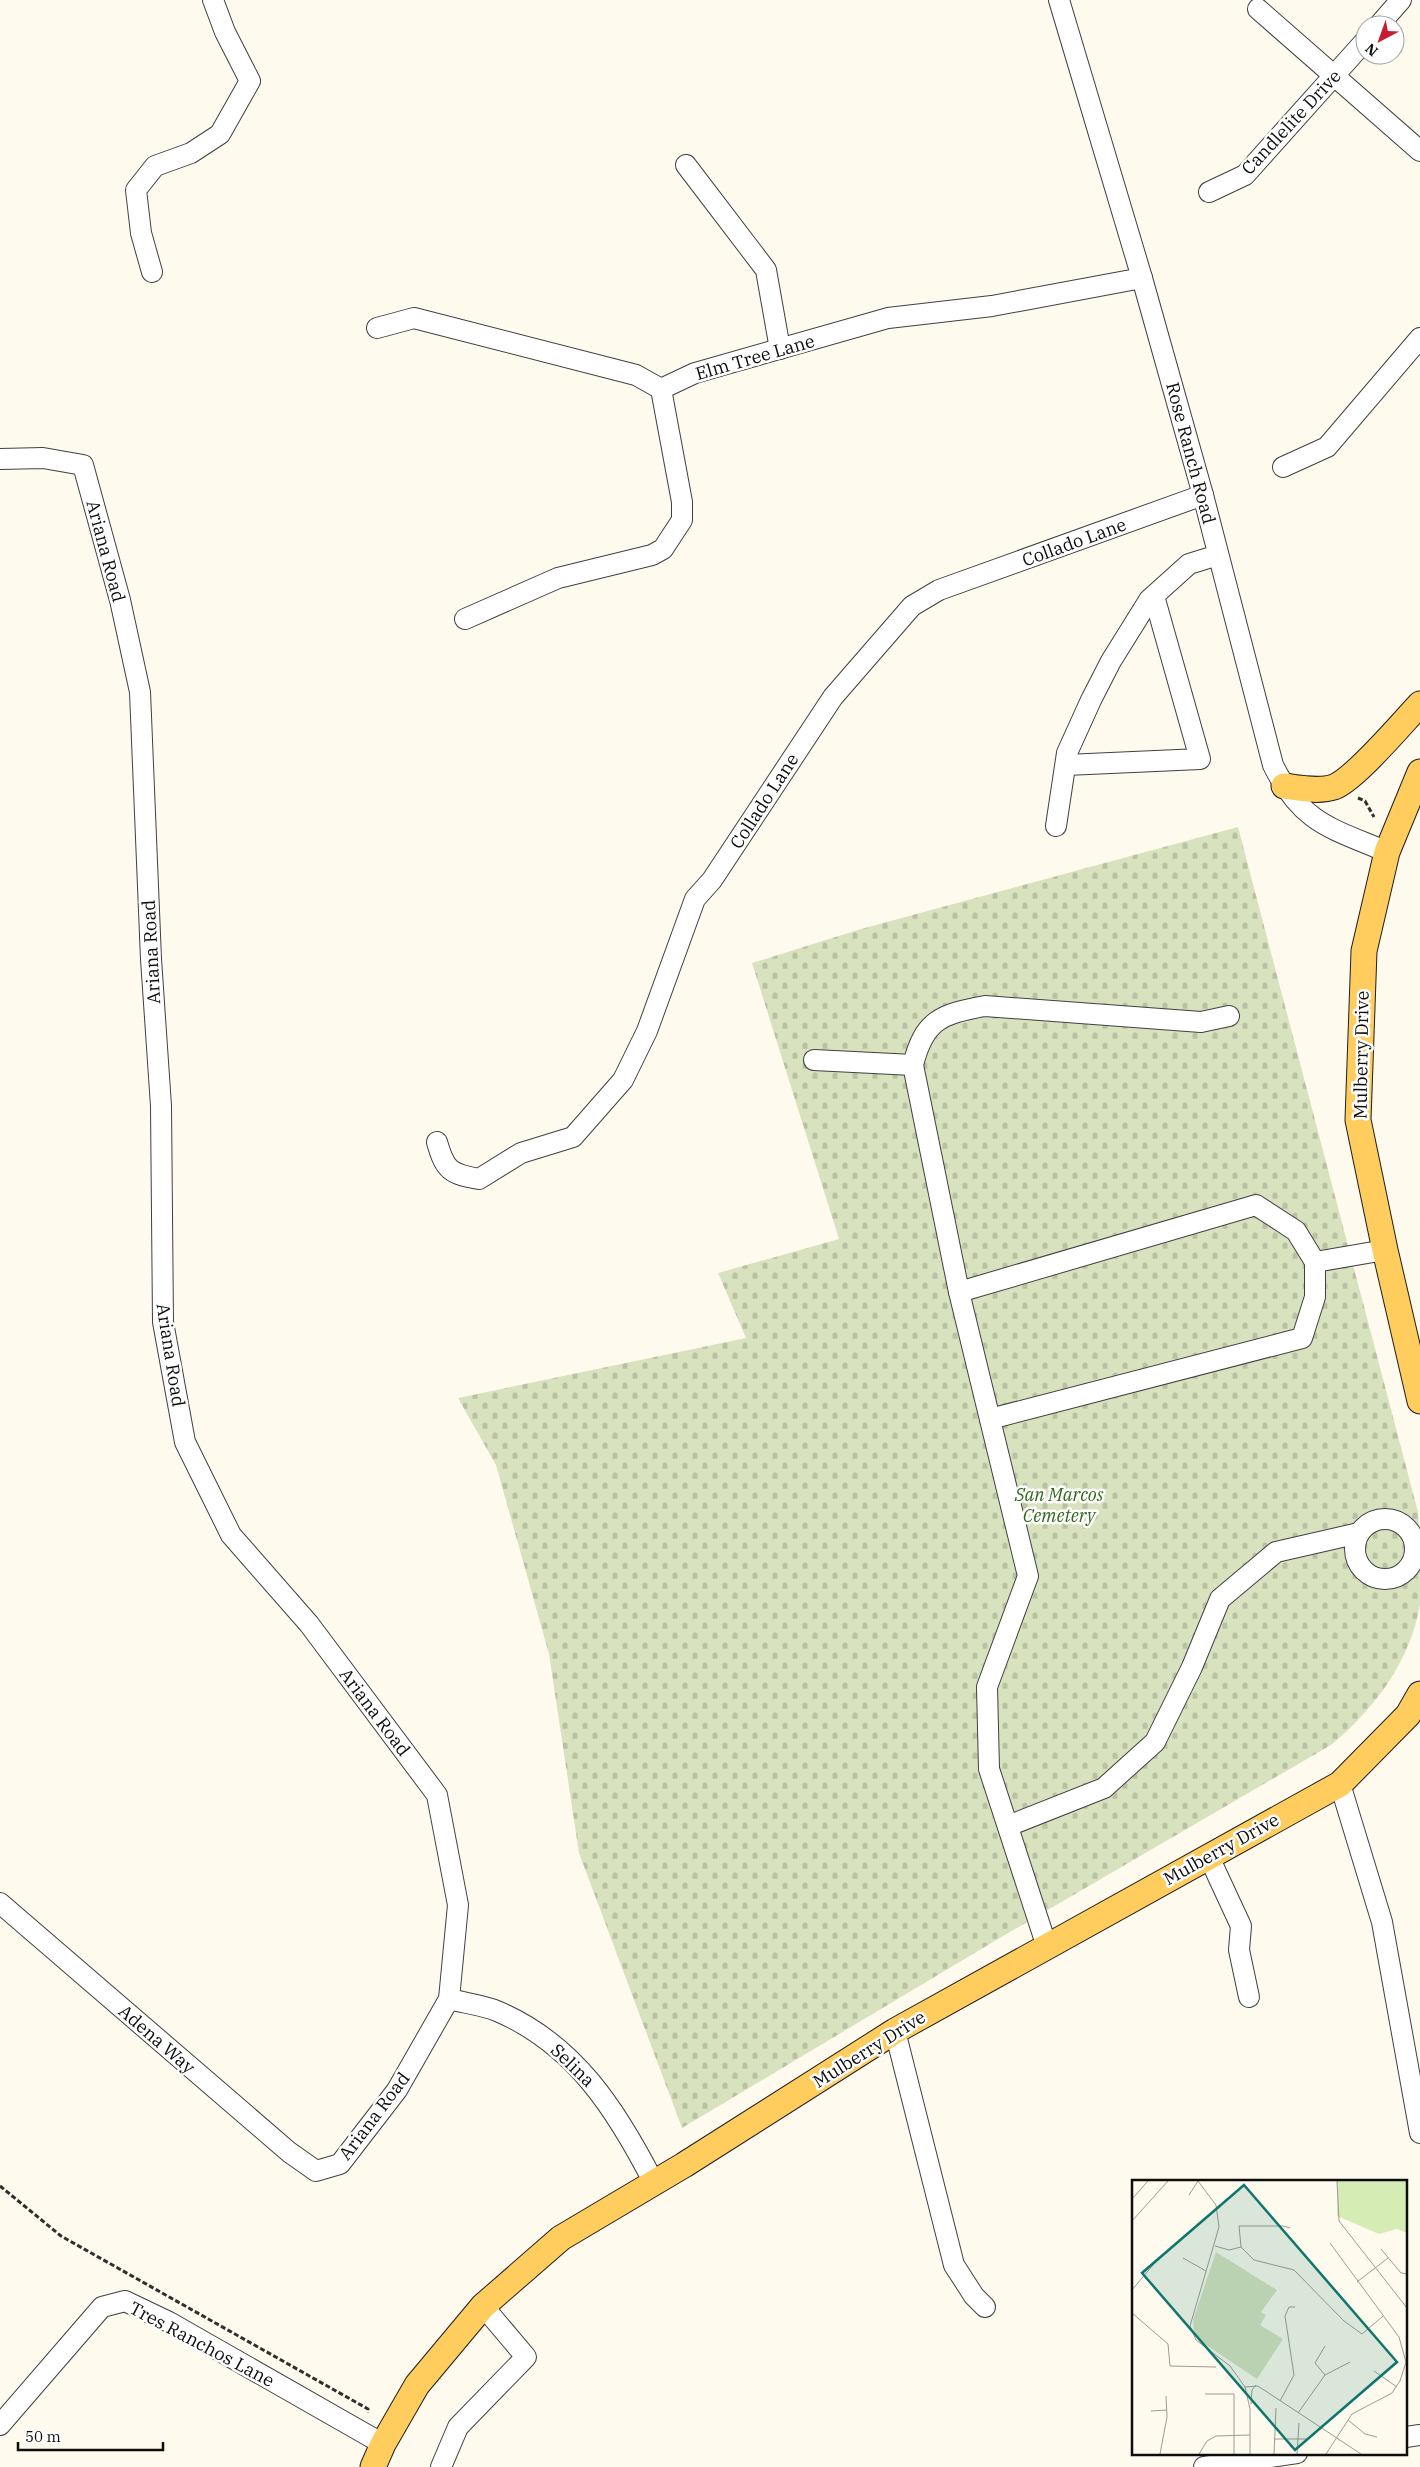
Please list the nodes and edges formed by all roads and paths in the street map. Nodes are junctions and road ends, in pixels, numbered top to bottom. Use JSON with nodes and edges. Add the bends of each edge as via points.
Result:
{"nodes":[{"id":1,"x":213,"y":0,"type":"edge"},
{"id":2,"x":1059,"y":0,"type":"edge"},
{"id":3,"x":1401,"y":0,"type":"edge"},
{"id":4,"x":1258,"y":9,"type":"dead end"},
{"id":5,"x":1388,"y":15,"type":"edge"},
{"id":6,"x":1355,"y":52,"type":"edge"},
{"id":7,"x":1334,"y":76,"type":"junction"},
{"id":8,"x":1420,"y":151,"type":"edge"},
{"id":9,"x":686,"y":165,"type":"dead end"},
{"id":10,"x":1209,"y":192,"type":"dead end"},
{"id":11,"x":152,"y":272,"type":"dead end"},
{"id":12,"x":1142,"y":278,"type":"junction"},
{"id":13,"x":377,"y":328,"type":"dead end"},
{"id":14,"x":1420,"y":338,"type":"edge"},
{"id":15,"x":780,"y":349,"type":"junction"},
{"id":16,"x":661,"y":389,"type":"junction"},
{"id":17,"x":0,"y":459,"type":"edge"},
{"id":18,"x":1283,"y":467,"type":"dead end"},
{"id":19,"x":1203,"y":495,"type":"junction"},
{"id":20,"x":1218,"y":555,"type":"junction"},
{"id":21,"x":1154,"y":596,"type":"junction"},
{"id":22,"x":465,"y":619,"type":"dead end"},
{"id":23,"x":1420,"y":704,"type":"edge"},
{"id":24,"x":1066,"y":765,"type":"junction"},
{"id":25,"x":1420,"y":772,"type":"edge"},
{"id":26,"x":1284,"y":786,"type":"junction"},
{"id":27,"x":1353,"y":800,"type":"dead end"},
{"id":28,"x":1374,"y":817,"type":"dead end"},
{"id":29,"x":1056,"y":826,"type":"dead end"},
{"id":30,"x":1387,"y":852,"type":"junction"},
{"id":31,"x":1229,"y":1016,"type":"dead end"},
{"id":32,"x":814,"y":1060,"type":"dead end"},
{"id":33,"x":913,"y":1064,"type":"junction"},
{"id":34,"x":437,"y":1142,"type":"dead end"},
{"id":35,"x":1385,"y":1250,"type":"junction"},
{"id":36,"x":1316,"y":1262,"type":"junction"},
{"id":37,"x":959,"y":1292,"type":"junction"},
{"id":38,"x":1420,"y":1401,"type":"edge"},
{"id":39,"x":990,"y":1419,"type":"junction"},
{"id":40,"x":1359,"y":1533,"type":"dead end"},
{"id":41,"x":1420,"y":1694,"type":"edge"},
{"id":42,"x":1340,"y":1784,"type":"junction"},
{"id":43,"x":1008,"y":1826,"type":"junction"},
{"id":44,"x":1209,"y":1857,"type":"junction"},
{"id":45,"x":0,"y":1903,"type":"edge"},
{"id":46,"x":1047,"y":1946,"type":"junction"},
{"id":47,"x":1249,"y":1997,"type":"dead end"},
{"id":48,"x":449,"y":1999,"type":"junction"},
{"id":49,"x":895,"y":2030,"type":"junction"},
{"id":50,"x":1420,"y":2133,"type":"edge"},
{"id":51,"x":316,"y":2172,"type":"joint"},
{"id":52,"x":654,"y":2183,"type":"junction"},
{"id":53,"x":0,"y":2186,"type":"edge"},
{"id":54,"x":483,"y":2306,"type":"junction"},
{"id":55,"x":985,"y":2307,"type":"dead end"},
{"id":56,"x":0,"y":2425,"type":"edge"},
{"id":57,"x":375,"y":2439,"type":"junction"},
{"id":58,"x":1290,"y":2454,"type":"edge"},
{"id":59,"x":373,"y":2467,"type":"edge"},
{"id":60,"x":441,"y":2467,"type":"edge"},
{"id":61,"x":1204,"y":2467,"type":"edge"}],
"edges":[{"from":1,"to":11,"type":"street","via":[[250,81],[220,134],[191,153],[155,166],[136,190],[141,233]]},
{"from":2,"to":12,"type":"street","name":"Rose Ranch Road"},
{"from":3,"to":5,"type":"street"},
{"from":4,"to":7,"type":"street"},
{"from":6,"to":7,"type":"street","name":"Candlelite Drive"},
{"from":7,"to":8,"type":"street"},
{"from":7,"to":10,"type":"street","name":"Candlelite Drive","via":[[1245,175]]},
{"from":9,"to":15,"type":"street","via":[[766,270]]},
{"from":12,"to":15,"type":"street","name":"Elm Tree Lane","via":[[992,306],[888,318]]},
{"from":12,"to":19,"type":"street","name":"Rose Ranch Road"},
{"from":13,"to":16,"type":"street","via":[[414,318],[636,375]]},
{"from":14,"to":18,"type":"street","via":[[1327,447]]},
{"from":15,"to":16,"type":"street","name":"Elm Tree Lane","via":[[695,373]]},
{"from":16,"to":22,"type":"street","via":[[682,502],[682,520],[663,549],[652,555],[558,578]]},
{"from":17,"to":48,"type":"street","name":"Ariana Road","via":[[44,458],[83,465],[120,600],[140,692],[151,959],[162,1106],[162,1322],[186,1442],[231,1535],[309,1624],[437,1795],[458,1905]]},
{"from":19,"to":20,"type":"street","name":"Rose Ranch Road"},
{"from":19,"to":34,"type":"street","name":"Collado Lane","via":[[939,590],[912,606],[833,697],[712,880],[695,899],[646,1031],[623,1080],[574,1137],[521,1153],[479,1179],[456,1175],[442,1160]]},
{"from":20,"to":21,"type":"street","via":[[1189,564]]},
{"from":20,"to":26,"type":"street","name":"Rose Ranch Road","via":[[1273,765]]},
{"from":21,"to":24,"type":"street","via":[[1111,661],[1090,700]]},
{"from":21,"to":24,"type":"street","via":[[1200,759]]},
{"from":23,"to":26,"type":"main road","via":[[1350,777],[1333,787]]},
{"from":24,"to":29,"type":"street"},
{"from":25,"to":30,"type":"main road","name":"Mulberry Drive"},
{"from":26,"to":30,"type":"street","name":"Rose Ranch Road","via":[[1300,808],[1321,824]]},
{"from":27,"to":28,"type":"path","via":[[1365,801]]},
{"from":30,"to":35,"type":"main road","name":"Mulberry Drive","via":[[1364,951],[1358,1120]]},
{"from":31,"to":33,"type":"street","via":[[1201,1022],[984,1006],[957,1011],[931,1024],[918,1046]]},
{"from":32,"to":33,"type":"street"},
{"from":33,"to":37,"type":"street"},
{"from":35,"to":36,"type":"street"},
{"from":35,"to":38,"type":"main road","name":"Mulberry Drive"},
{"from":36,"to":37,"type":"street","via":[[1296,1231],[1256,1205]]},
{"from":36,"to":39,"type":"street","via":[[1315,1297],[1302,1338]]},
{"from":37,"to":39,"type":"street"},
{"from":39,"to":43,"type":"street","via":[[1028,1576],[987,1687],[989,1769]]},
{"from":40,"to":43,"type":"street","via":[[1276,1552],[1220,1599],[1192,1667],[1155,1742],[1104,1788]]},
{"from":41,"to":42,"type":"main road","name":"Mulberry Drive","via":[[1408,1715]]},
{"from":42,"to":44,"type":"main road","name":"Mulberry Drive"},
{"from":42,"to":50,"type":"street","via":[[1382,1922]]},
{"from":43,"to":46,"type":"street"},
{"from":44,"to":46,"type":"main road","name":"Mulberry Drive"},
{"from":44,"to":47,"type":"street","via":[[1241,1926],[1239,1950]]},
{"from":45,"to":51,"type":"street","name":"Adena Way"},
{"from":46,"to":49,"type":"main road","name":"Mulberry Drive"},
{"from":48,"to":51,"type":"street","name":"Ariana Road","via":[[397,2090],[340,2164]]},
{"from":48,"to":52,"type":"street","name":"Selina","via":[[496,2011],[529,2027],[561,2050],[599,2089]]},
{"from":49,"to":52,"type":"main road","name":"Mulberry Drive"},
{"from":49,"to":55,"type":"street","via":[[954,2265]]},
{"from":52,"to":54,"type":"main road","name":"Mulberry Drive","via":[[561,2238]]},
{"from":53,"to":57,"type":"path","via":[[61,2236],[368,2409]]},
{"from":54,"to":57,"type":"main road","name":"Mulberry Drive"},
{"from":54,"to":60,"type":"street","via":[[526,2357],[458,2427]]},
{"from":56,"to":57,"type":"street","name":"Tres Ranchos Lane","via":[[102,2307],[125,2302],[169,2322]]},
{"from":57,"to":59,"type":"main road","name":"Mulberry Drive"},
{"from":58,"to":61,"type":"street"}]}
